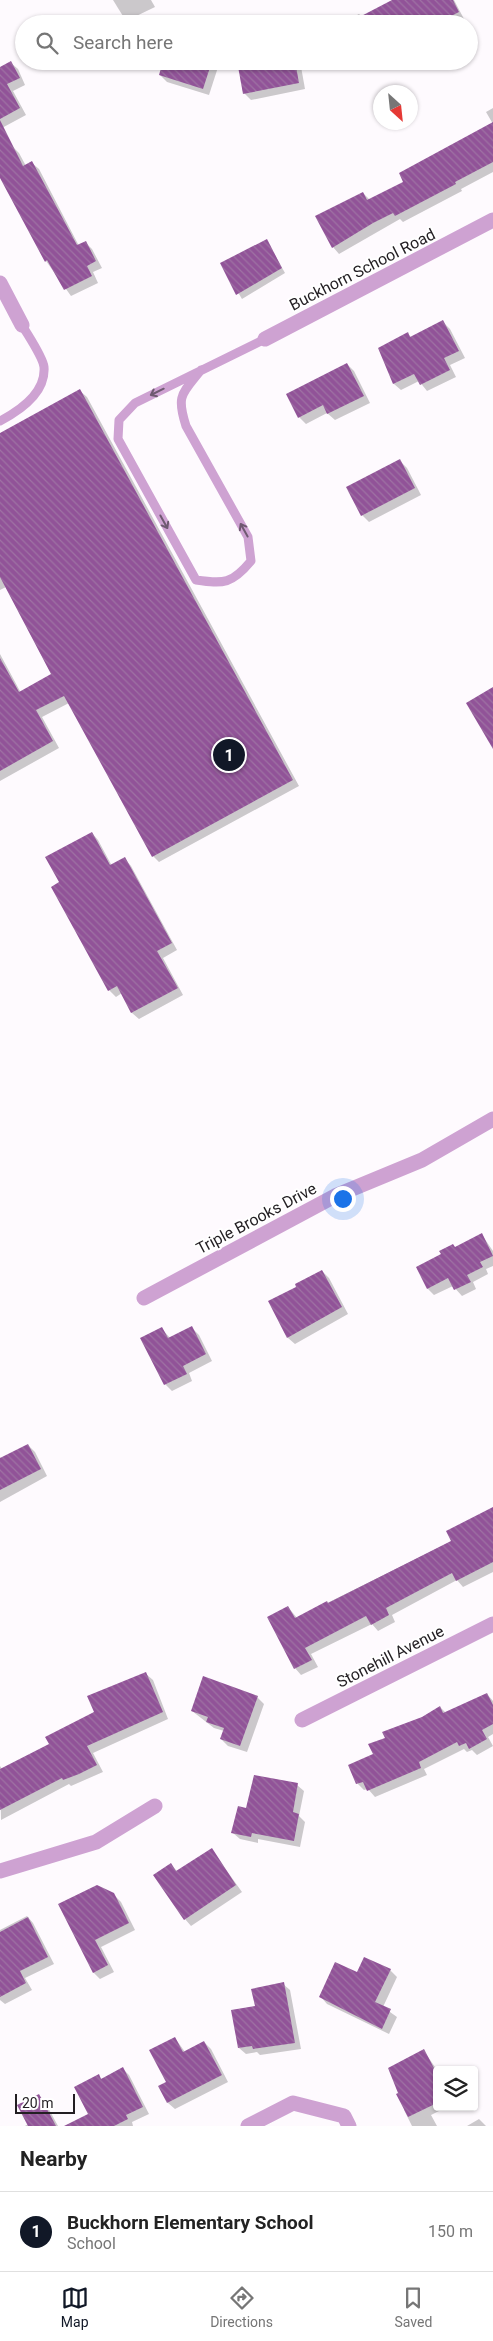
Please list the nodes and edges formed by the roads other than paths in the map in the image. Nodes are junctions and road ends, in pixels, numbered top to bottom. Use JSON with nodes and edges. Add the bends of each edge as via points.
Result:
{"nodes":[{"id":1,"x":493,"y":220,"type":"edge"},
{"id":2,"x":0,"y":283,"type":"edge"},
{"id":3,"x":22,"y":325,"type":"joint"},
{"id":4,"x":265,"y":339,"type":"joint"},
{"id":5,"x":201,"y":370,"type":"junction"},
{"id":6,"x":0,"y":421,"type":"edge"},
{"id":7,"x":493,"y":1119,"type":"edge"},
{"id":8,"x":144,"y":1298,"type":"dead end"},
{"id":9,"x":493,"y":1624,"type":"edge"},
{"id":10,"x":302,"y":1720,"type":"dead end"},
{"id":11,"x":155,"y":1806,"type":"dead end"},
{"id":12,"x":0,"y":1871,"type":"edge"},
{"id":13,"x":248,"y":2126,"type":"edge"},
{"id":14,"x":349,"y":2126,"type":"edge"}],
"edges":[{"from":1,"to":4,"type":"street","name":"Buckhorn School Road"},
{"from":2,"to":3,"type":"street"},
{"from":3,"to":6,"type":"lane","via":[[44,366],[40,391]]},
{"from":4,"to":5,"type":"lane"},
{"from":5,"to":5,"type":"lane","one_way":true,"via":[[135,403],[119,420],[118,438],[196,580],[221,584],[239,576],[251,561],[248,538],[186,426],[180,408],[182,395]]},
{"from":7,"to":8,"type":"street","name":"Triple Brooks Drive","via":[[422,1160],[335,1196]]},
{"from":9,"to":10,"type":"street","name":"Stonehill Avenue"},
{"from":11,"to":12,"type":"street","via":[[96,1842]]},
{"from":13,"to":14,"type":"street","via":[[293,2103],[344,2116]]}]}
